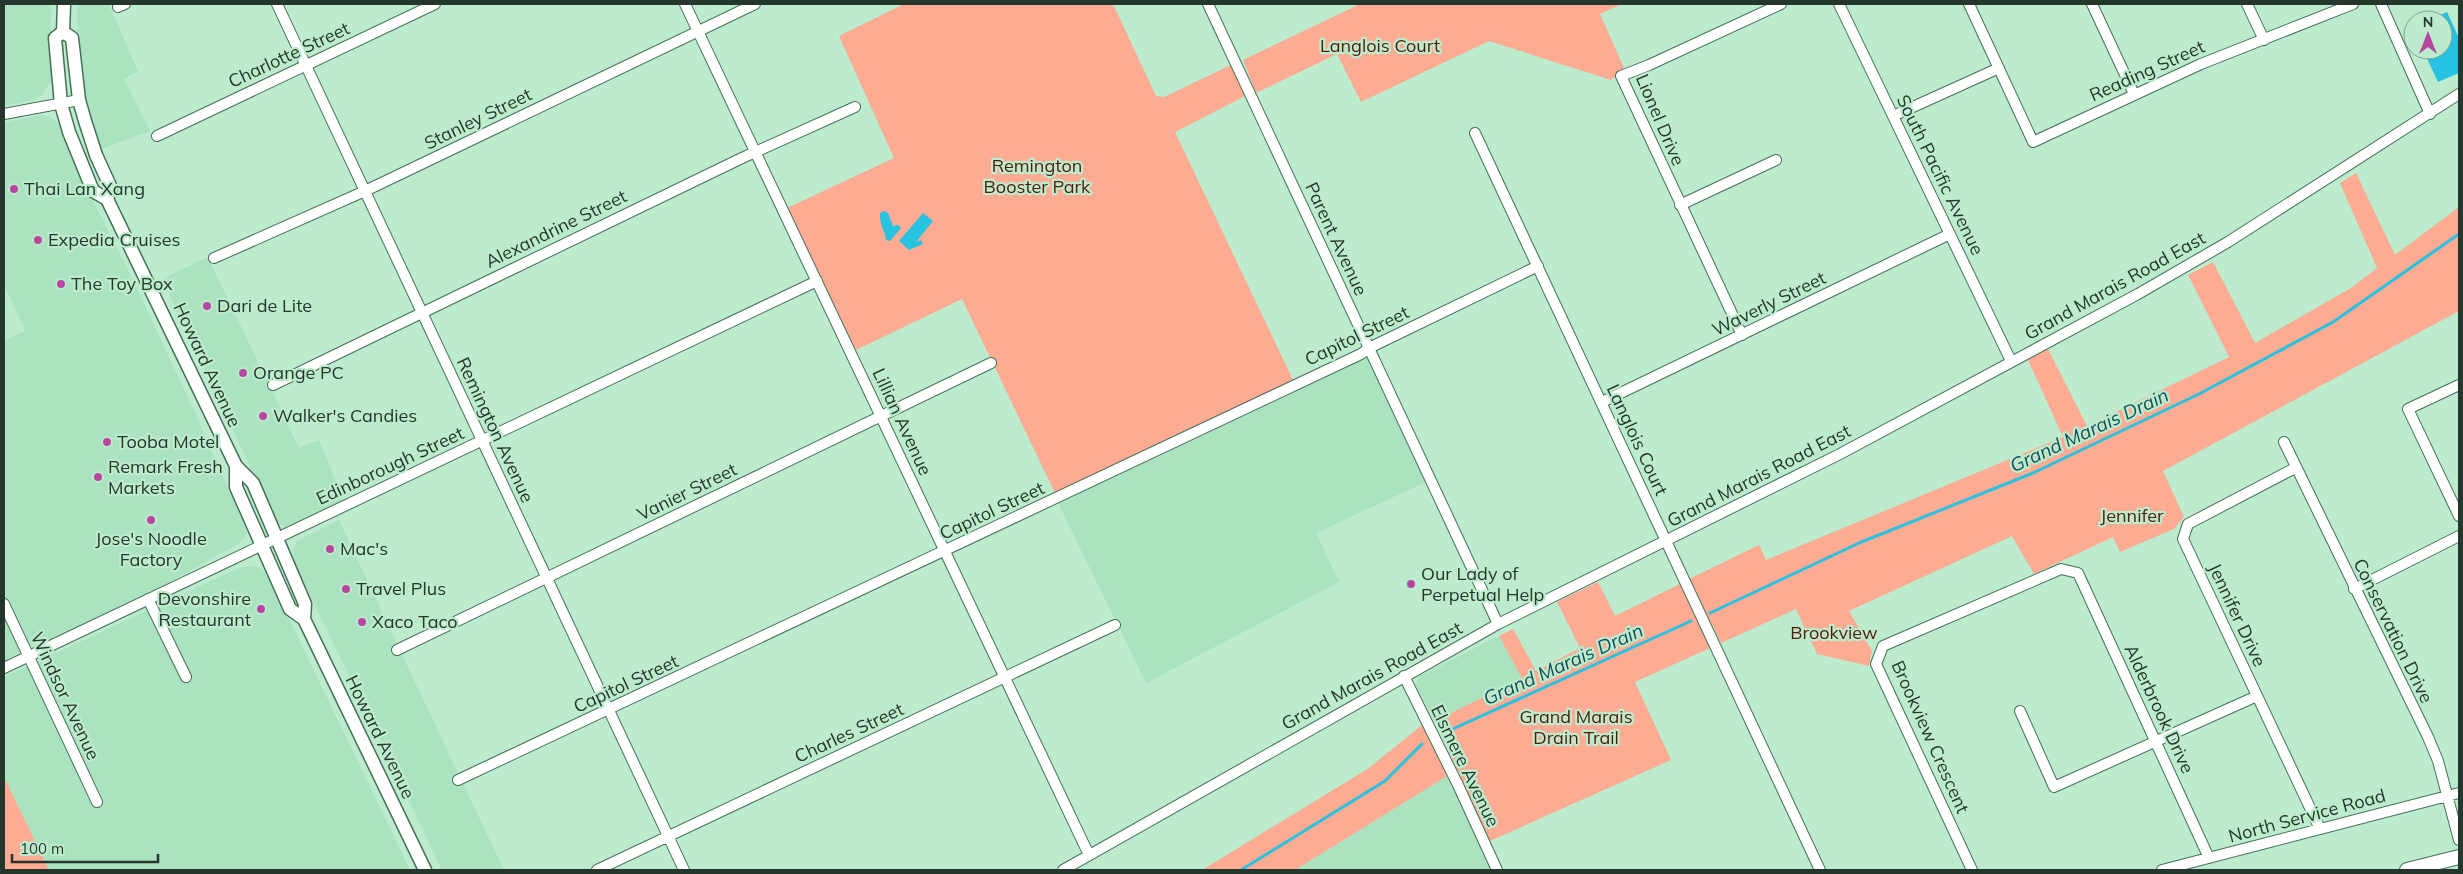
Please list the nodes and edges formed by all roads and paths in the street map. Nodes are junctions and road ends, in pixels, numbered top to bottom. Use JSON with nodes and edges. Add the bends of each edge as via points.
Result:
{"nodes":[{"id":1,"x":64,"y":4,"type":"edge"},
{"id":2,"x":277,"y":4,"type":"edge"},
{"id":3,"x":435,"y":4,"type":"edge"},
{"id":4,"x":685,"y":4,"type":"edge"},
{"id":5,"x":755,"y":4,"type":"edge"},
{"id":6,"x":1208,"y":4,"type":"edge"},
{"id":7,"x":1781,"y":4,"type":"edge"},
{"id":8,"x":1839,"y":4,"type":"edge"},
{"id":9,"x":1969,"y":4,"type":"edge"},
{"id":10,"x":2092,"y":4,"type":"edge"},
{"id":11,"x":2247,"y":4,"type":"edge"},
{"id":12,"x":2353,"y":4,"type":"edge"},
{"id":13,"x":2381,"y":4,"type":"edge"},
{"id":14,"x":63,"y":32,"type":"junction"},
{"id":15,"x":698,"y":32,"type":"junction"},
{"id":16,"x":2264,"y":40,"type":"junction"},
{"id":17,"x":306,"y":65,"type":"junction"},
{"id":18,"x":1998,"y":68,"type":"junction"},
{"id":19,"x":2134,"y":94,"type":"junction"},
{"id":20,"x":2459,"y":94,"type":"edge"},
{"id":21,"x":79,"y":100,"type":"junction"},
{"id":22,"x":61,"y":104,"type":"junction"},
{"id":23,"x":855,"y":107,"type":"dead end"},
{"id":24,"x":4,"y":114,"type":"edge"},
{"id":25,"x":2430,"y":114,"type":"junction"},
{"id":26,"x":1893,"y":116,"type":"junction"},
{"id":27,"x":1475,"y":133,"type":"dead end"},
{"id":28,"x":157,"y":136,"type":"dead end"},
{"id":29,"x":755,"y":152,"type":"junction"},
{"id":30,"x":1776,"y":160,"type":"dead end"},
{"id":31,"x":365,"y":191,"type":"junction"},
{"id":32,"x":107,"y":199,"type":"junction"},
{"id":33,"x":1680,"y":205,"type":"junction"},
{"id":34,"x":1950,"y":234,"type":"junction"},
{"id":35,"x":214,"y":258,"type":"dead end"},
{"id":36,"x":1538,"y":266,"type":"junction"},
{"id":37,"x":817,"y":281,"type":"junction"},
{"id":38,"x":422,"y":312,"type":"junction"},
{"id":39,"x":1742,"y":335,"type":"junction"},
{"id":40,"x":1369,"y":348,"type":"junction"},
{"id":41,"x":2011,"y":361,"type":"junction"},
{"id":42,"x":991,"y":363,"type":"dead end"},
{"id":43,"x":273,"y":385,"type":"dead end"},
{"id":44,"x":2459,"y":385,"type":"edge"},
{"id":45,"x":1602,"y":402,"type":"junction"},
{"id":46,"x":881,"y":416,"type":"junction"},
{"id":47,"x":482,"y":440,"type":"junction"},
{"id":48,"x":2284,"y":442,"type":"dead end"},
{"id":49,"x":236,"y":466,"type":"junction"},
{"id":50,"x":2296,"y":468,"type":"junction"},
{"id":51,"x":2459,"y":516,"type":"edge"},
{"id":52,"x":2459,"y":536,"type":"edge"},
{"id":53,"x":277,"y":538,"type":"junction"},
{"id":54,"x":1667,"y":542,"type":"junction"},
{"id":55,"x":261,"y":546,"type":"junction"},
{"id":56,"x":945,"y":551,"type":"junction"},
{"id":57,"x":2078,"y":573,"type":"joint"},
{"id":58,"x":546,"y":577,"type":"junction"},
{"id":59,"x":2354,"y":588,"type":"junction"},
{"id":60,"x":148,"y":599,"type":"junction"},
{"id":61,"x":4,"y":604,"type":"edge"},
{"id":62,"x":304,"y":619,"type":"junction"},
{"id":63,"x":1498,"y":624,"type":"junction"},
{"id":64,"x":1114,"y":625,"type":"dead end"},
{"id":65,"x":396,"y":650,"type":"dead end"},
{"id":66,"x":28,"y":656,"type":"junction"},
{"id":67,"x":4,"y":668,"type":"edge"},
{"id":68,"x":1404,"y":676,"type":"junction"},
{"id":69,"x":186,"y":677,"type":"dead end"},
{"id":70,"x":1005,"y":677,"type":"junction"},
{"id":71,"x":2257,"y":696,"type":"junction"},
{"id":72,"x":609,"y":710,"type":"junction"},
{"id":73,"x":2020,"y":711,"type":"dead end"},
{"id":74,"x":2155,"y":740,"type":"junction"},
{"id":75,"x":458,"y":780,"type":"dead end"},
{"id":76,"x":2459,"y":793,"type":"edge"},
{"id":77,"x":2447,"y":796,"type":"junction"},
{"id":78,"x":97,"y":802,"type":"dead end"},
{"id":79,"x":2320,"y":829,"type":"junction"},
{"id":80,"x":668,"y":837,"type":"junction"},
{"id":81,"x":2459,"y":840,"type":"edge"},
{"id":82,"x":1089,"y":855,"type":"junction"},
{"id":83,"x":2459,"y":857,"type":"edge"},
{"id":84,"x":2210,"y":858,"type":"junction"},
{"id":85,"x":425,"y":870,"type":"edge"},
{"id":86,"x":598,"y":870,"type":"edge"},
{"id":87,"x":684,"y":870,"type":"edge"},
{"id":88,"x":1063,"y":870,"type":"edge"},
{"id":89,"x":1497,"y":870,"type":"edge"},
{"id":90,"x":1820,"y":870,"type":"edge"},
{"id":91,"x":1972,"y":870,"type":"edge"},
{"id":92,"x":2162,"y":870,"type":"edge"},
{"id":93,"x":2407,"y":870,"type":"edge"}],
"edges":[{"from":1,"to":14,"type":"main road","name":"Howard Avenue"},
{"from":2,"to":17,"type":"street","name":"Remington Avenue"},
{"from":3,"to":17,"type":"street","name":"Charlotte Street"},
{"from":4,"to":15,"type":"street","name":"Lillian Avenue"},
{"from":5,"to":15,"type":"street","name":"Stanley Street"},
{"from":6,"to":40,"type":"street","name":"Parent Avenue"},
{"from":7,"to":33,"type":"street","name":"Lionel Drive","via":[[1621,76]]},
{"from":8,"to":26,"type":"street","name":"South Pacific Avenue"},
{"from":9,"to":18,"type":"street"},
{"from":10,"to":19,"type":"street"},
{"from":11,"to":16,"type":"street"},
{"from":12,"to":16,"type":"street","name":"Reading Street"},
{"from":13,"to":25,"type":"street"},
{"from":14,"to":21,"type":"main road","name":"Howard Avenue","via":[[72,38]]},
{"from":14,"to":22,"type":"main road","name":"Howard Avenue","via":[[55,38]]},
{"from":15,"to":29,"type":"street","name":"Lillian Avenue"},
{"from":15,"to":31,"type":"street","name":"Stanley Street"},
{"from":16,"to":19,"type":"street","name":"Reading Street"},
{"from":17,"to":28,"type":"street","name":"Charlotte Street"},
{"from":17,"to":31,"type":"street","name":"Remington Avenue"},
{"from":18,"to":19,"type":"street","name":"Reading Street","via":[[2033,142]]},
{"from":18,"to":26,"type":"street"},
{"from":20,"to":25,"type":"street","name":"Grand Marais Road East"},
{"from":21,"to":22,"type":"street"},
{"from":21,"to":32,"type":"main road","name":"Howard Avenue","via":[[111,188]]},
{"from":22,"to":24,"type":"street"},
{"from":22,"to":32,"type":"main road","name":"Howard Avenue","via":[[93,192]]},
{"from":23,"to":29,"type":"street","name":"Alexandrine Street"},
{"from":25,"to":41,"type":"street","name":"Grand Marais Road East","via":[[2228,242]]},
{"from":26,"to":34,"type":"street","name":"South Pacific Avenue"},
{"from":27,"to":36,"type":"street","name":"Langlois Court"},
{"from":29,"to":37,"type":"street","name":"Lillian Avenue"},
{"from":29,"to":38,"type":"street","name":"Alexandrine Street"},
{"from":30,"to":33,"type":"street"},
{"from":31,"to":35,"type":"street","name":"Stanley Street"},
{"from":31,"to":38,"type":"street","name":"Remington Avenue"},
{"from":32,"to":49,"type":"main road","name":"Howard Avenue"},
{"from":33,"to":39,"type":"street","name":"Lionel Drive"},
{"from":34,"to":39,"type":"street","name":"Waverly Street"},
{"from":34,"to":41,"type":"street","name":"South Pacific Avenue"},
{"from":36,"to":40,"type":"street","name":"Capitol Street"},
{"from":36,"to":45,"type":"street","name":"Langlois Court"},
{"from":37,"to":46,"type":"street","name":"Lillian Avenue"},
{"from":37,"to":47,"type":"street","name":"Edinborough Street"},
{"from":38,"to":43,"type":"street","name":"Alexandrine Street"},
{"from":38,"to":47,"type":"street","name":"Remington Avenue"},
{"from":39,"to":45,"type":"street","name":"Waverly Street"},
{"from":40,"to":56,"type":"street","name":"Capitol Street"},
{"from":40,"to":63,"type":"street","name":"Parent Avenue"},
{"from":41,"to":54,"type":"street","name":"Grand Marais Road East","via":[[1840,454]]},
{"from":42,"to":46,"type":"street","name":"Vanier Street"},
{"from":44,"to":51,"type":"street","via":[[2408,409]]},
{"from":45,"to":54,"type":"street","name":"Langlois Court"},
{"from":46,"to":56,"type":"street","name":"Lillian Avenue"},
{"from":46,"to":58,"type":"street","name":"Vanier Street"},
{"from":47,"to":53,"type":"street","name":"Edinborough Street"},
{"from":47,"to":58,"type":"street","name":"Remington Avenue"},
{"from":48,"to":50,"type":"street","name":"Conservation Drive"},
{"from":49,"to":53,"type":"main road","name":"Howard Avenue","via":[[253,483]]},
{"from":49,"to":55,"type":"main road","name":"Howard Avenue","via":[[236,487]]},
{"from":50,"to":59,"type":"street","name":"Conservation Drive"},
{"from":50,"to":71,"type":"street","name":"Jennifer Drive","via":[[2188,524],[2183,539]]},
{"from":52,"to":59,"type":"street"},
{"from":53,"to":55,"type":"street","name":"Edinborough Street"},
{"from":53,"to":62,"type":"main road","name":"Howard Avenue","via":[[305,604]]},
{"from":54,"to":63,"type":"street","name":"Grand Marais Road East"},
{"from":54,"to":90,"type":"street","name":"Langlois Court"},
{"from":55,"to":60,"type":"street","name":"Edinborough Street"},
{"from":55,"to":62,"type":"main road","name":"Howard Avenue","via":[[290,609]]},
{"from":56,"to":70,"type":"street","name":"Lillian Avenue"},
{"from":56,"to":72,"type":"street","name":"Capitol Street"},
{"from":57,"to":74,"type":"street","name":"Alderbrook Drive"},
{"from":57,"to":91,"type":"street","name":"Brookview Crescent","via":[[2061,569],[1883,646],[1876,664]]},
{"from":58,"to":65,"type":"street","name":"Vanier Street"},
{"from":58,"to":72,"type":"street","name":"Remington Avenue"},
{"from":59,"to":77,"type":"street","name":"Conservation Drive","via":[[2428,737]]},
{"from":60,"to":66,"type":"street","name":"Edinborough Street"},
{"from":60,"to":69,"type":"street"},
{"from":61,"to":66,"type":"street","name":"Windsor Avenue"},
{"from":62,"to":85,"type":"main road","name":"Howard Avenue"},
{"from":63,"to":68,"type":"street","name":"Grand Marais Road East"},
{"from":64,"to":70,"type":"street","name":"Charles Street"},
{"from":66,"to":67,"type":"street","name":"Edinborough Street"},
{"from":66,"to":78,"type":"street","name":"Windsor Avenue"},
{"from":68,"to":82,"type":"street","name":"Grand Marais Road East"},
{"from":68,"to":89,"type":"street","name":"Elsmere Avenue"},
{"from":70,"to":80,"type":"street","name":"Charles Street"},
{"from":70,"to":82,"type":"street","name":"Lillian Avenue"},
{"from":71,"to":74,"type":"street"},
{"from":71,"to":79,"type":"street","name":"Jennifer Drive"},
{"from":72,"to":75,"type":"street","name":"Capitol Street"},
{"from":72,"to":80,"type":"street","name":"Remington Avenue"},
{"from":73,"to":74,"type":"street","via":[[2054,787]]},
{"from":74,"to":84,"type":"street","name":"Alderbrook Drive"},
{"from":76,"to":77,"type":"street","name":"North Service Road"},
{"from":77,"to":79,"type":"street","name":"North Service Road"},
{"from":77,"to":81,"type":"street","name":"Conservation Drive"},
{"from":79,"to":84,"type":"street","name":"North Service Road"},
{"from":80,"to":86,"type":"street","name":"Charles Street"},
{"from":80,"to":87,"type":"street","name":"Remington Avenue"},
{"from":82,"to":88,"type":"street","name":"Grand Marais Road East"},
{"from":83,"to":93,"type":"highway"},
{"from":84,"to":92,"type":"street","name":"North Service Road"}]}
